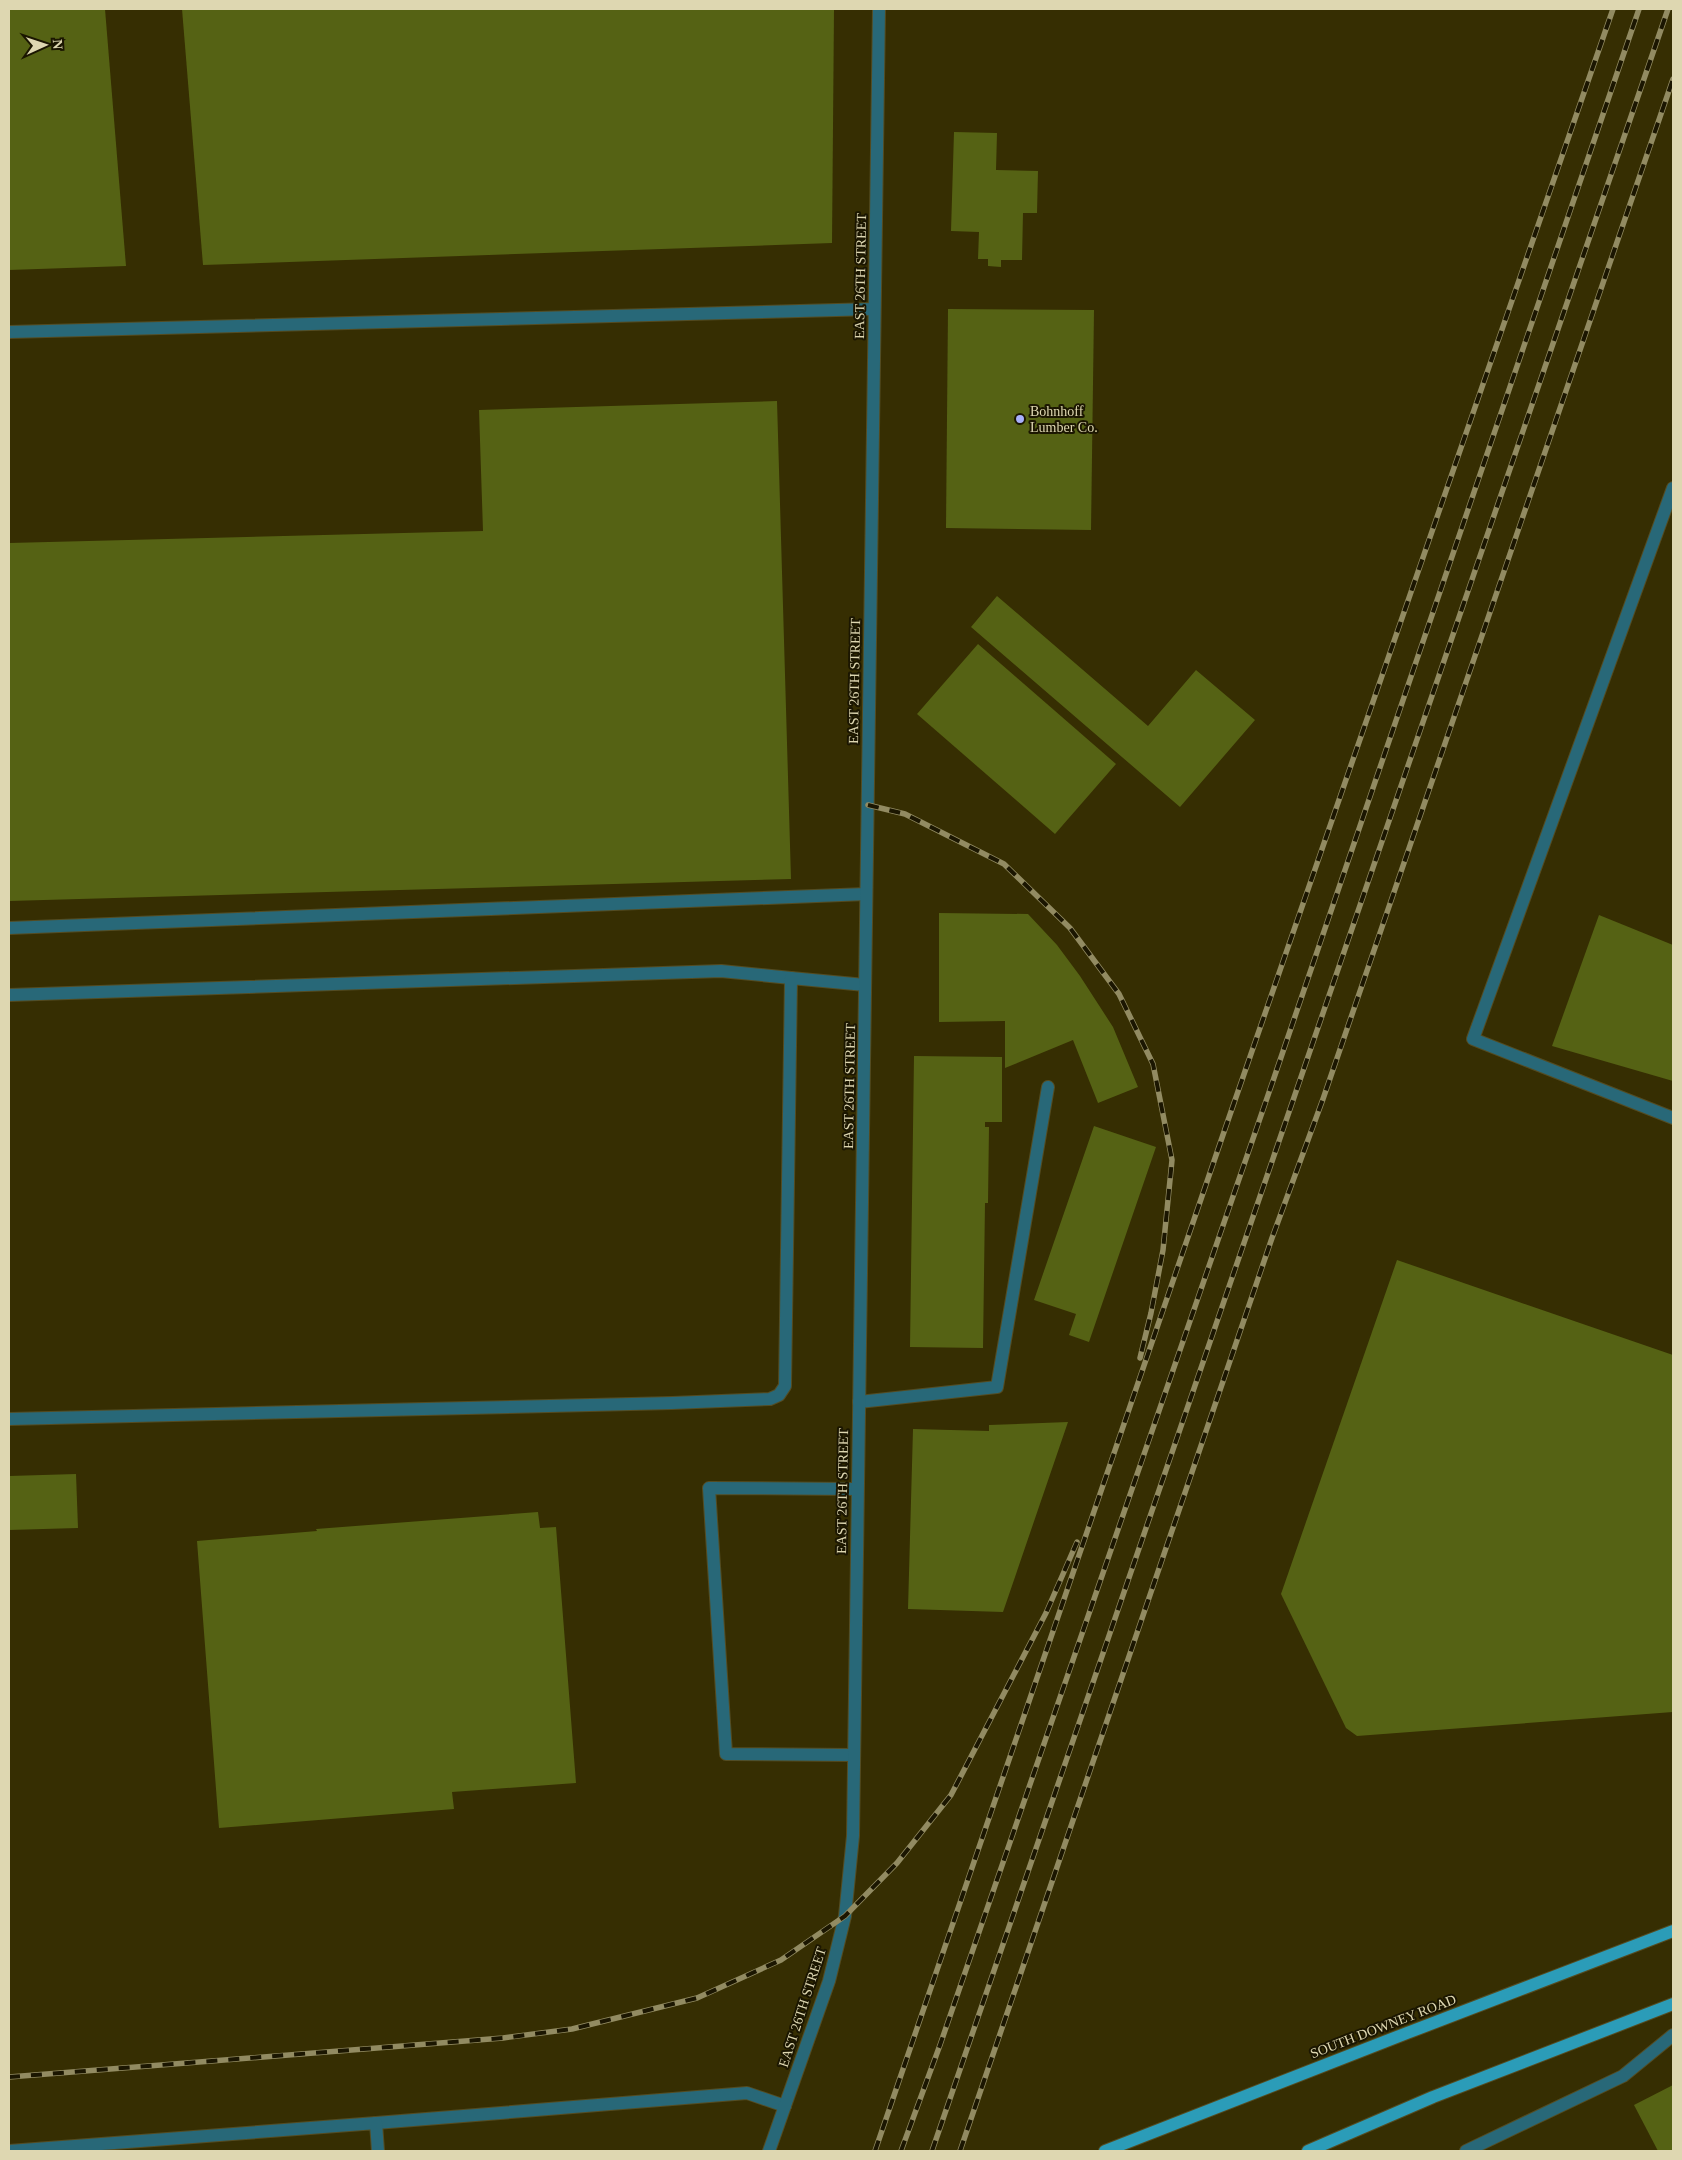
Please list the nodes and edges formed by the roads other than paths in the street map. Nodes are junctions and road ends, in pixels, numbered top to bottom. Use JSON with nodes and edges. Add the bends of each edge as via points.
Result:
{"nodes":[{"id":1,"x":879,"y":9,"type":"edge"},
{"id":2,"x":874,"y":309,"type":"junction"},
{"id":3,"x":9,"y":332,"type":"edge"},
{"id":4,"x":1673,"y":488,"type":"edge"},
{"id":5,"x":866,"y":894,"type":"junction"},
{"id":6,"x":9,"y":928,"type":"edge"},
{"id":7,"x":791,"y":978,"type":"junction"},
{"id":8,"x":865,"y":985,"type":"junction"},
{"id":9,"x":9,"y":995,"type":"edge"},
{"id":10,"x":1048,"y":1087,"type":"dead end"},
{"id":11,"x":1673,"y":1118,"type":"edge"},
{"id":12,"x":859,"y":1402,"type":"junction"},
{"id":13,"x":9,"y":1419,"type":"edge"},
{"id":14,"x":857,"y":1489,"type":"junction"},
{"id":15,"x":854,"y":1755,"type":"junction"},
{"id":16,"x":1673,"y":1931,"type":"edge"},
{"id":17,"x":1673,"y":2004,"type":"edge"},
{"id":18,"x":1673,"y":2035,"type":"edge"},
{"id":19,"x":785,"y":2106,"type":"junction"},
{"id":20,"x":376,"y":2123,"type":"junction"},
{"id":21,"x":9,"y":2151,"type":"edge"},
{"id":22,"x":378,"y":2151,"type":"edge"},
{"id":23,"x":769,"y":2151,"type":"edge"},
{"id":24,"x":1105,"y":2151,"type":"edge"},
{"id":25,"x":1308,"y":2151,"type":"edge"},
{"id":26,"x":1466,"y":2151,"type":"edge"}],
"edges":[{"from":1,"to":2,"type":"street","name":"EAST 26TH STREET"},
{"from":2,"to":3,"type":"street"},
{"from":2,"to":5,"type":"street","name":"EAST 26TH STREET"},
{"from":4,"to":11,"type":"street","via":[[1473,1039]]},
{"from":5,"to":6,"type":"street"},
{"from":5,"to":8,"type":"street","name":"EAST 26TH STREET"},
{"from":7,"to":8,"type":"street"},
{"from":7,"to":9,"type":"street","via":[[721,971]]},
{"from":7,"to":13,"type":"street","via":[[785,1386],[779,1395],[770,1399],[672,1403]]},
{"from":8,"to":12,"type":"street","name":"EAST 26TH STREET"},
{"from":10,"to":12,"type":"street","via":[[997,1387]]},
{"from":12,"to":14,"type":"street","name":"EAST 26TH STREET"},
{"from":14,"to":15,"type":"street","name":"EAST 26TH STREET"},
{"from":14,"to":15,"type":"street","via":[[709,1488],[726,1754]]},
{"from":15,"to":19,"type":"street","name":"EAST 26TH STREET","via":[[852,1836],[845,1916],[829,1981]]},
{"from":16,"to":24,"type":"main road","name":"SOUTH DOWNEY ROAD"},
{"from":17,"to":25,"type":"main road","via":[[1433,2097]]},
{"from":18,"to":26,"type":"street","via":[[1623,2076]]},
{"from":19,"to":20,"type":"street","via":[[747,2093]]},
{"from":19,"to":23,"type":"street","name":"EAST 26TH STREET"},
{"from":20,"to":21,"type":"street"},
{"from":20,"to":22,"type":"street"}]}
